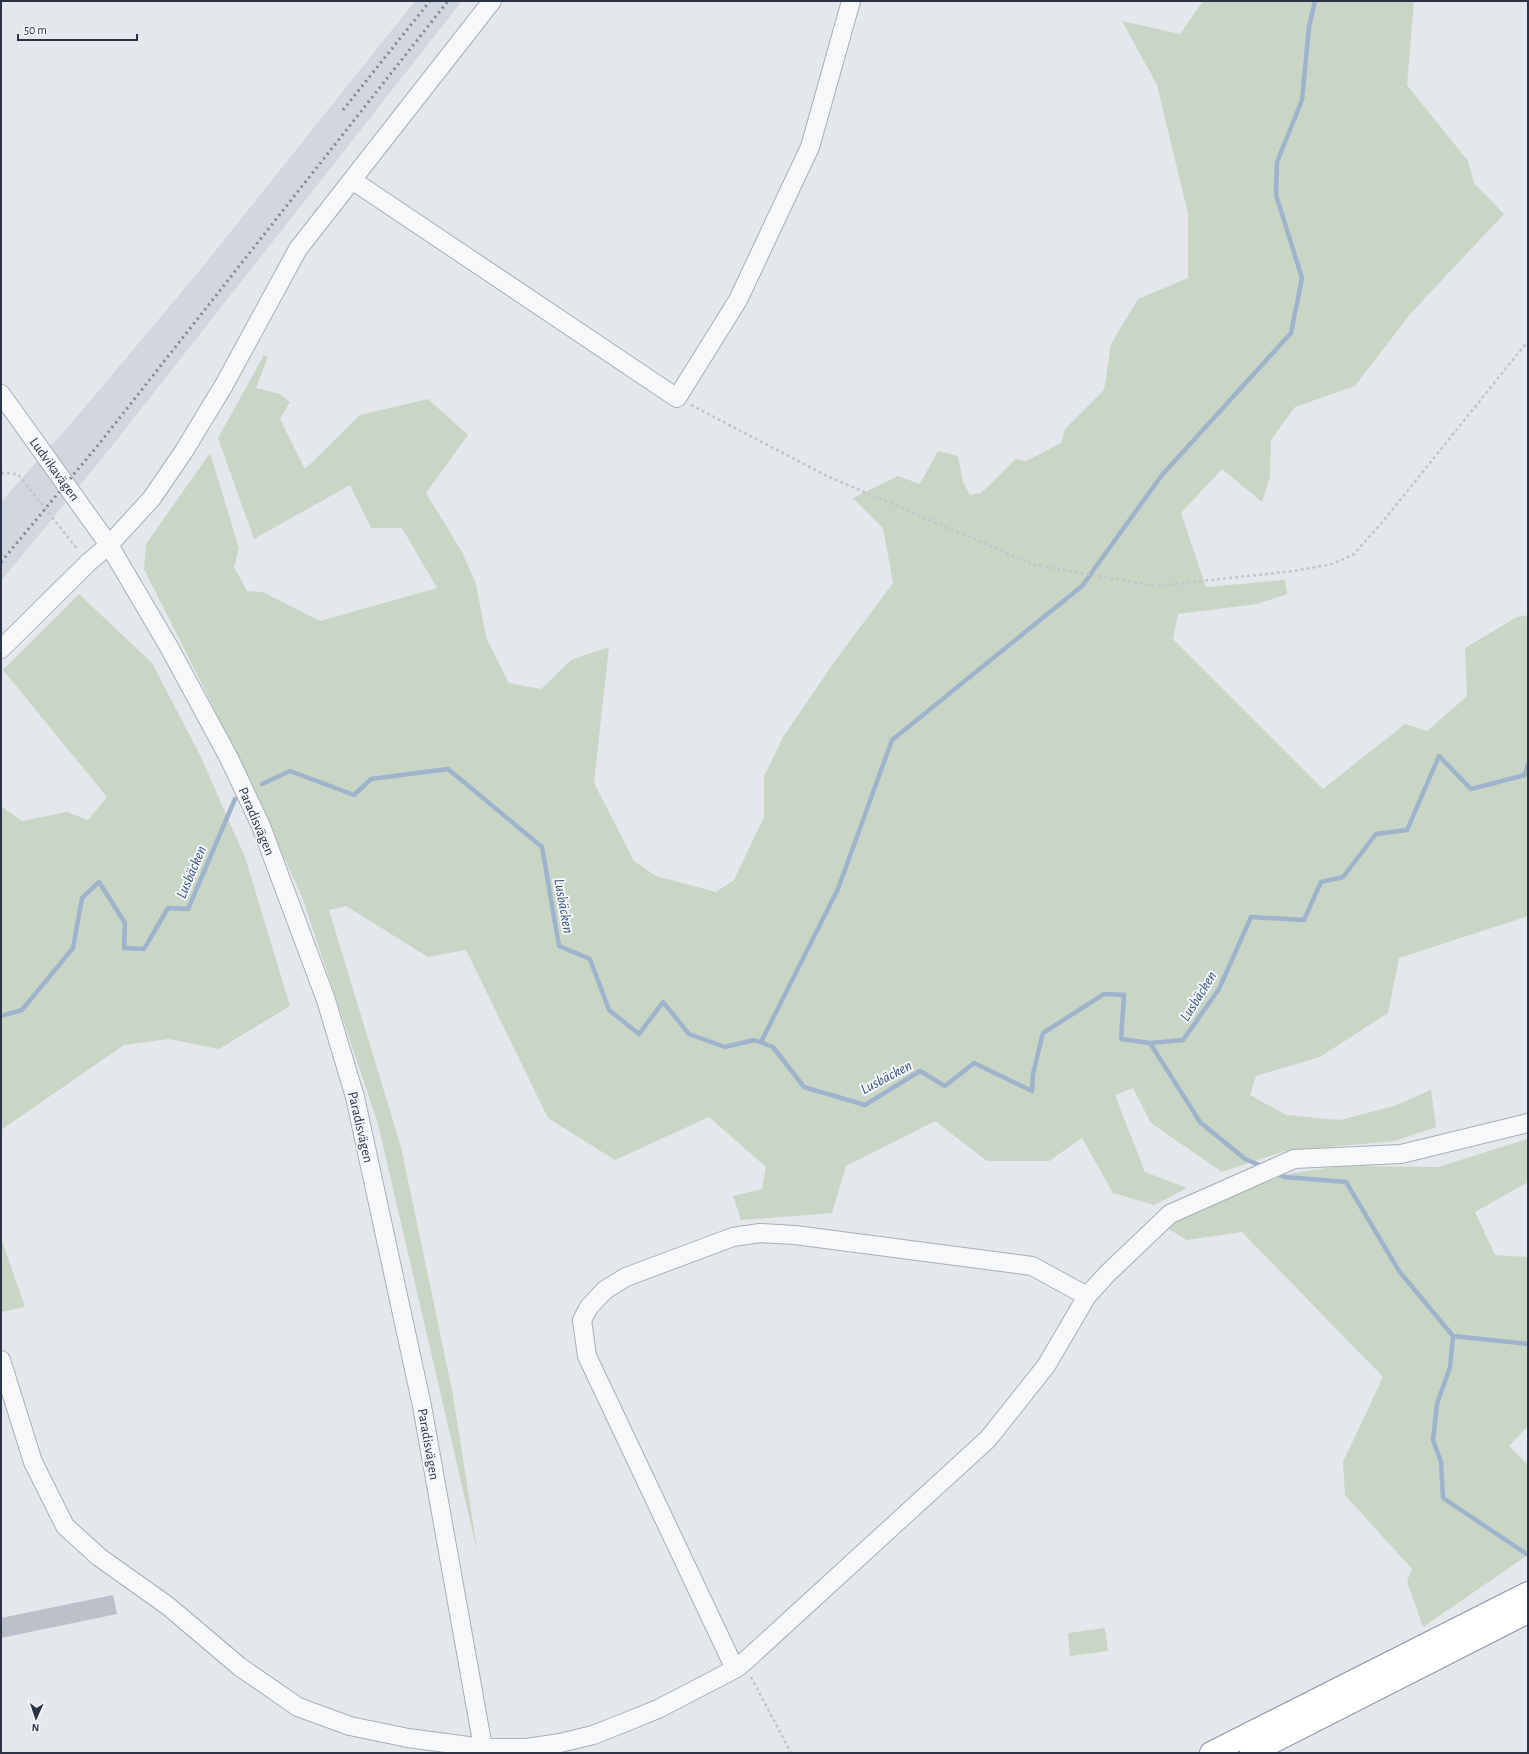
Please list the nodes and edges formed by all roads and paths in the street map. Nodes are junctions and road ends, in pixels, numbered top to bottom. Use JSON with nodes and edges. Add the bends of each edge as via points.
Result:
{"nodes":[{"id":1,"x":492,"y":1,"type":"edge"},
{"id":2,"x":851,"y":1,"type":"edge"},
{"id":3,"x":352,"y":180,"type":"junction"},
{"id":4,"x":1528,"y":341,"type":"edge"},
{"id":5,"x":1,"y":394,"type":"edge"},
{"id":6,"x":677,"y":398,"type":"junction"},
{"id":7,"x":1,"y":473,"type":"edge"},
{"id":8,"x":109,"y":545,"type":"junction"},
{"id":9,"x":89,"y":562,"type":"junction"},
{"id":10,"x":1,"y":649,"type":"edge"},
{"id":11,"x":1528,"y":1123,"type":"edge"},
{"id":12,"x":1087,"y":1296,"type":"junction"},
{"id":13,"x":1,"y":1360,"type":"edge"},
{"id":14,"x":1528,"y":1593,"type":"edge"},
{"id":15,"x":1528,"y":1612,"type":"edge"},
{"id":16,"x":739,"y":1666,"type":"junction"},
{"id":17,"x":483,"y":1750,"type":"edge"},
{"id":18,"x":791,"y":1753,"type":"edge"},
{"id":19,"x":1211,"y":1753,"type":"edge"},
{"id":20,"x":1251,"y":1753,"type":"edge"}],
"edges":[{"from":1,"to":3,"type":"street"},
{"from":2,"to":6,"type":"street","via":[[810,147],[738,300]]},
{"from":3,"to":6,"type":"street"},
{"from":3,"to":8,"type":"street","via":[[298,249],[224,385],[184,451],[152,498]]},
{"from":4,"to":6,"type":"path","via":[[1354,555],[1332,564],[1294,570],[1156,586],[1035,565],[827,476]]},
{"from":5,"to":8,"type":"street","name":"Ludvikavägen"},
{"from":7,"to":9,"type":"path","via":[[18,474]]},
{"from":8,"to":9,"type":"street"},
{"from":8,"to":17,"type":"street","name":"Paradisvägen","via":[[169,647],[229,758],[261,826],[326,1000],[355,1097],[422,1406]]},
{"from":9,"to":10,"type":"street"},
{"from":11,"to":12,"type":"street","via":[[1401,1154],[1294,1159],[1170,1214]]},
{"from":12,"to":16,"type":"street","via":[[1046,1366],[988,1439]]},
{"from":12,"to":16,"type":"street","via":[[1032,1266],[795,1235],[760,1233],[733,1237],[626,1277],[605,1290],[589,1307],[582,1320],[588,1356]]},
{"from":13,"to":17,"type":"street","via":[[33,1462],[65,1526],[99,1557],[168,1606],[240,1667],[298,1707],[350,1726]]},
{"from":14,"to":19,"type":"highway"},
{"from":15,"to":20,"type":"highway"},
{"from":16,"to":17,"type":"street","via":[[658,1709],[593,1735],[528,1748]]},
{"from":16,"to":18,"type":"path"}]}
